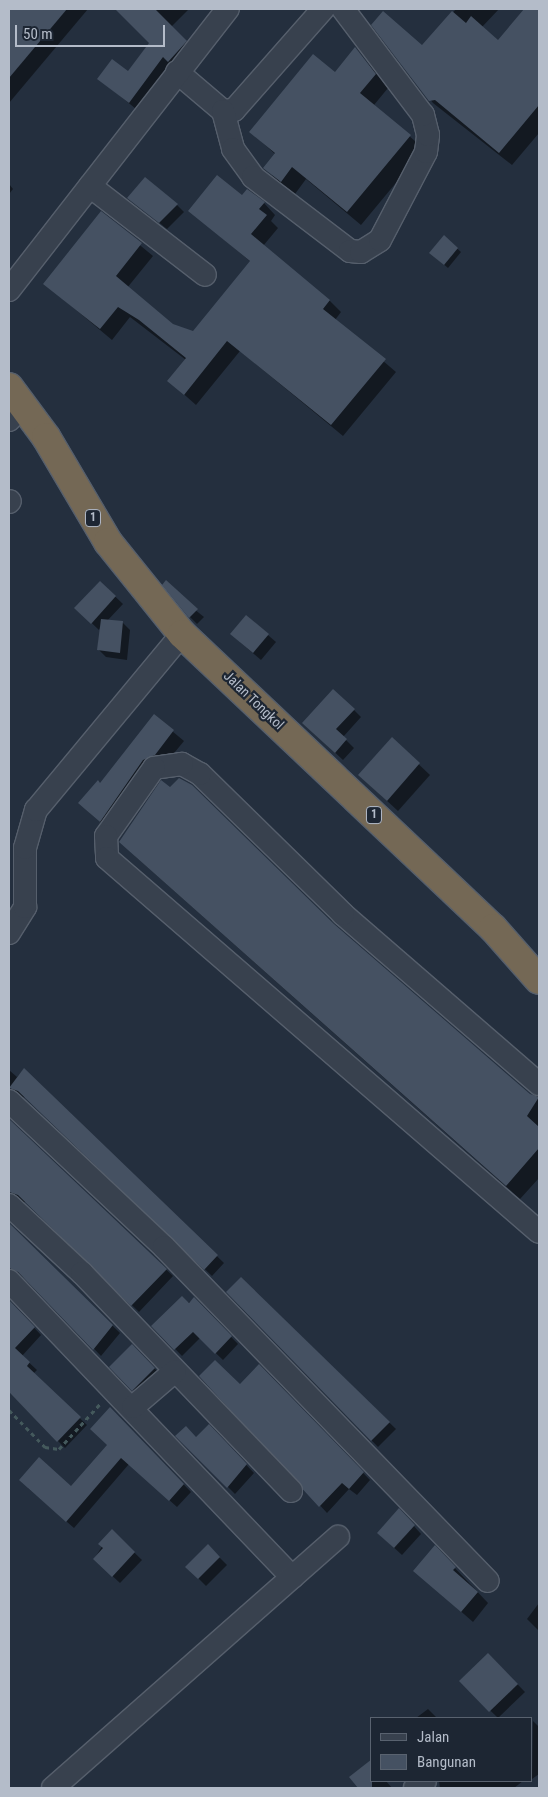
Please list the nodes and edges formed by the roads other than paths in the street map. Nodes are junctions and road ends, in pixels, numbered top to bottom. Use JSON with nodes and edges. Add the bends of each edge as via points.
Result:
{"nodes":[{"id":1,"x":228,"y":9,"type":"edge"},
{"id":2,"x":323,"y":9,"type":"edge"},
{"id":3,"x":343,"y":9,"type":"edge"},
{"id":4,"x":177,"y":72,"type":"junction"},
{"id":5,"x":224,"y":111,"type":"junction"},
{"id":6,"x":90,"y":186,"type":"junction"},
{"id":7,"x":205,"y":275,"type":"dead end"},
{"id":8,"x":9,"y":290,"type":"edge"},
{"id":9,"x":14,"y":404,"type":"edge"},
{"id":10,"x":192,"y":642,"type":"junction"},
{"id":11,"x":9,"y":933,"type":"edge"},
{"id":12,"x":539,"y":980,"type":"edge"},
{"id":13,"x":539,"y":1084,"type":"edge"},
{"id":14,"x":9,"y":1101,"type":"edge"},
{"id":15,"x":9,"y":1205,"type":"edge"},
{"id":16,"x":539,"y":1232,"type":"edge"},
{"id":17,"x":9,"y":1281,"type":"edge"},
{"id":18,"x":175,"y":1371,"type":"junction"},
{"id":19,"x":133,"y":1407,"type":"junction"},
{"id":20,"x":291,"y":1491,"type":"dead end"},
{"id":21,"x":338,"y":1536,"type":"dead end"},
{"id":22,"x":292,"y":1576,"type":"junction"},
{"id":23,"x":488,"y":1581,"type":"dead end"},
{"id":24,"x":53,"y":1788,"type":"edge"}],
"edges":[{"from":1,"to":4,"type":"street"},
{"from":2,"to":5,"type":"street","via":[[243,104]]},
{"from":3,"to":5,"type":"street","via":[[423,115],[428,135],[426,152],[376,244],[361,252],[350,251],[253,177],[233,149]]},
{"from":4,"to":5,"type":"street"},
{"from":4,"to":6,"type":"street"},
{"from":6,"to":7,"type":"street"},
{"from":6,"to":8,"type":"street"},
{"from":9,"to":10,"type":"highway","name":"Jalan Tongkol","number":"1","via":[[108,542]]},
{"from":10,"to":11,"type":"street","via":[[36,810],[25,848],[25,907]]},
{"from":10,"to":12,"type":"highway","name":"Jalan Tongkol","number":"1","via":[[493,928]]},
{"from":13,"to":16,"type":"street","via":[[343,914],[200,774],[182,764],[154,768],[106,836],[107,858]]},
{"from":14,"to":23,"type":"street","via":[[164,1247]]},
{"from":15,"to":18,"type":"street","via":[[82,1273]]},
{"from":17,"to":19,"type":"street"},
{"from":18,"to":19,"type":"street"},
{"from":18,"to":20,"type":"street"},
{"from":19,"to":22,"type":"street"},
{"from":21,"to":22,"type":"street"},
{"from":22,"to":24,"type":"street"}]}
